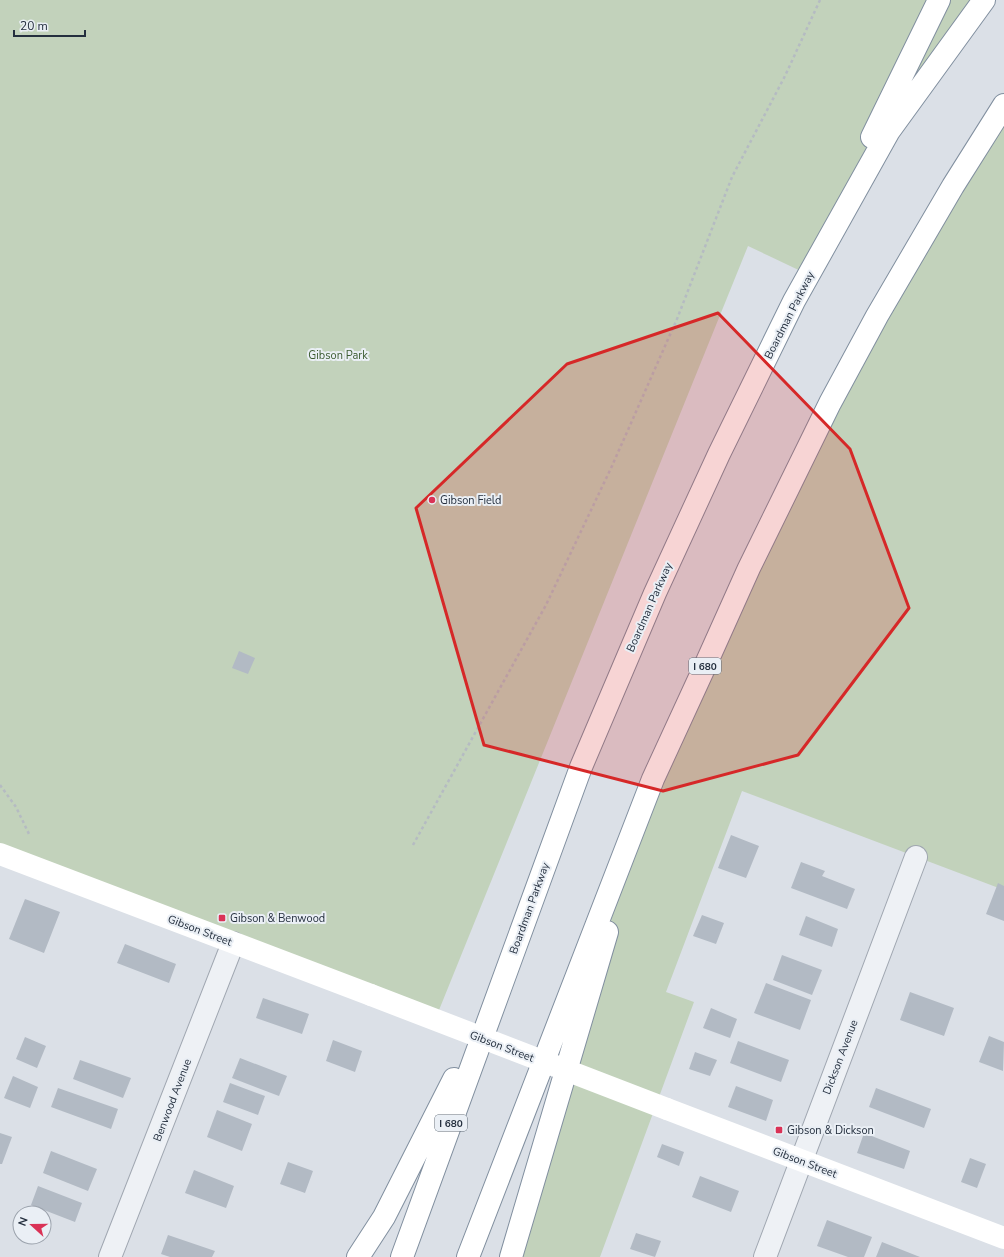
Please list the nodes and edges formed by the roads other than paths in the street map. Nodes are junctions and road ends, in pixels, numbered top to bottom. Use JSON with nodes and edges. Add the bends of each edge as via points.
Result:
{"nodes":[{"id":1,"x":939,"y":0,"type":"edge"},
{"id":2,"x":984,"y":0,"type":"edge"},
{"id":3,"x":1004,"y":105,"type":"edge"},
{"id":4,"x":794,"y":301,"type":"junction"},
{"id":5,"x":653,"y":779,"type":"junction"},
{"id":6,"x":0,"y":854,"type":"edge"},
{"id":7,"x":916,"y":857,"type":"dead end"},
{"id":8,"x":234,"y":943,"type":"junction"},
{"id":9,"x":500,"y":989,"type":"junction"},
{"id":10,"x":801,"y":1160,"type":"junction"},
{"id":11,"x":1004,"y":1238,"type":"edge"},
{"id":12,"x":110,"y":1257,"type":"edge"},
{"id":13,"x":358,"y":1257,"type":"edge"},
{"id":14,"x":402,"y":1257,"type":"edge"},
{"id":15,"x":468,"y":1257,"type":"edge"},
{"id":16,"x":511,"y":1257,"type":"edge"},
{"id":17,"x":765,"y":1257,"type":"edge"}],
"edges":[{"from":1,"to":4,"type":"main road"},
{"from":2,"to":4,"type":"main road","name":"Boardman Parkway","number":"I 680","via":[[889,131]]},
{"from":3,"to":5,"type":"main road","number":"I 680","via":[[901,275],[830,403],[749,568]]},
{"from":4,"to":9,"type":"main road","name":"Boardman Parkway","number":"I 680","via":[[718,454],[655,593],[581,767]]},
{"from":5,"to":15,"type":"main road","number":"I 680"},
{"from":5,"to":16,"type":"main road"},
{"from":6,"to":8,"type":"main road","name":"Gibson Street"},
{"from":7,"to":10,"type":"street","name":"Dickson Avenue"},
{"from":8,"to":10,"type":"main road","name":"Gibson Street","bridge":true},
{"from":8,"to":12,"type":"street","name":"Benwood Avenue"},
{"from":9,"to":13,"type":"main road","via":[[384,1217]]},
{"from":9,"to":14,"type":"main road","name":"Boardman Parkway","number":"I 680"},
{"from":10,"to":11,"type":"main road","name":"Gibson Street"},
{"from":10,"to":17,"type":"street","name":"Dickson Avenue"}]}
